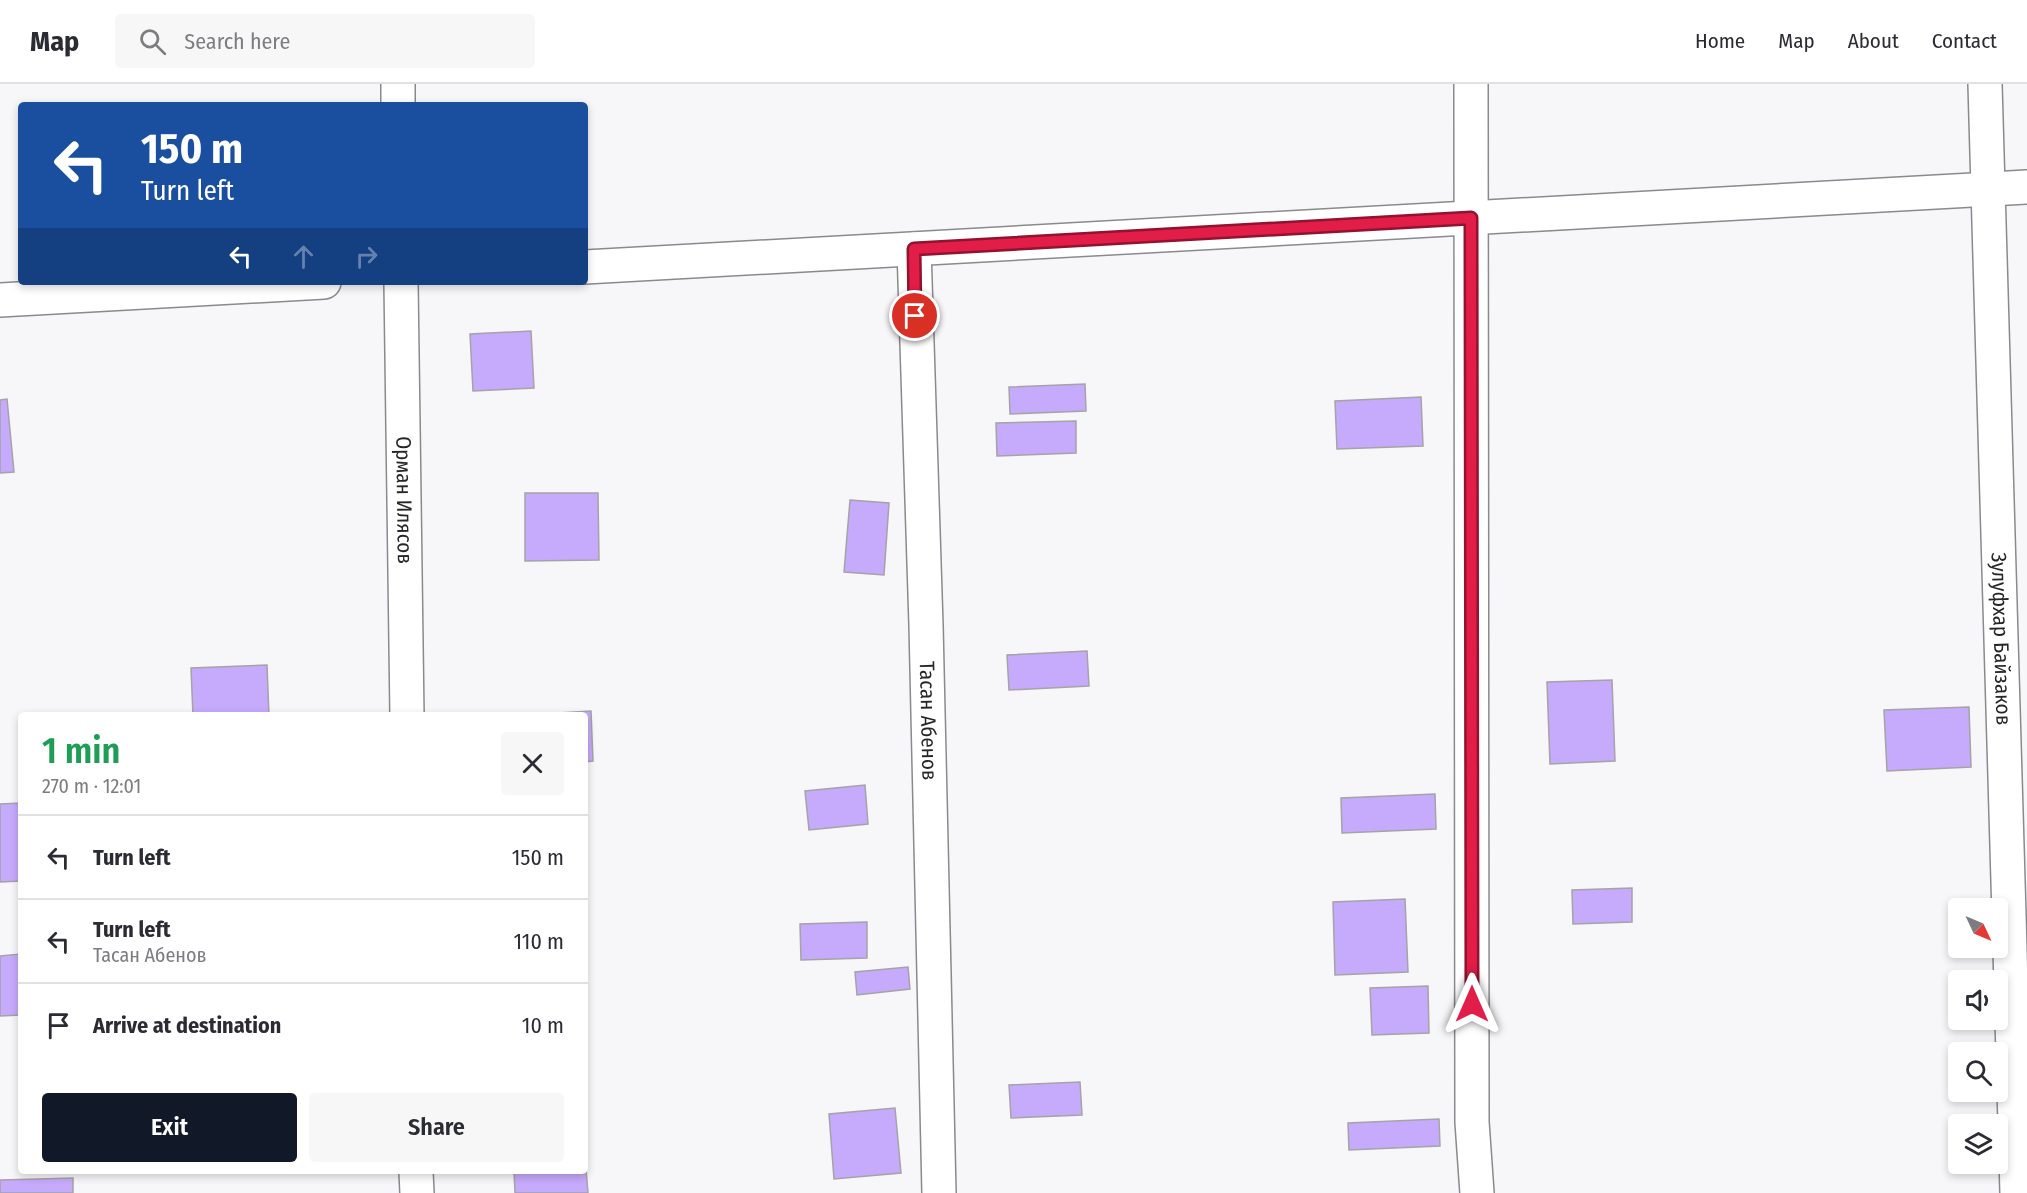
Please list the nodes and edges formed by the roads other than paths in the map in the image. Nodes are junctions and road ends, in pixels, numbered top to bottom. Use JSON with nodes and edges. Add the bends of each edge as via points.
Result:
{"nodes":[{"id":1,"x":398,"y":84,"type":"edge"},
{"id":2,"x":1471,"y":84,"type":"edge"},
{"id":3,"x":1985,"y":84,"type":"edge"},
{"id":4,"x":398,"y":102,"type":"edge"},
{"id":5,"x":2027,"y":187,"type":"edge"},
{"id":6,"x":1988,"y":188,"type":"junction"},
{"id":7,"x":1471,"y":218,"type":"junction"},
{"id":8,"x":914,"y":249,"type":"junction"},
{"id":9,"x":588,"y":267,"type":"edge"},
{"id":10,"x":270,"y":285,"type":"edge"},
{"id":11,"x":401,"y":285,"type":"edge"},
{"id":12,"x":0,"y":300,"type":"edge"},
{"id":13,"x":408,"y":712,"type":"edge"},
{"id":14,"x":416,"y":1174,"type":"edge"},
{"id":15,"x":417,"y":1193,"type":"edge"},
{"id":16,"x":939,"y":1193,"type":"edge"},
{"id":17,"x":1476,"y":1193,"type":"edge"},
{"id":18,"x":2017,"y":1193,"type":"edge"}],
"edges":[{"from":1,"to":4,"type":"street"},
{"from":2,"to":7,"type":"street"},
{"from":3,"to":6,"type":"street","name":"Зулуфхар Байзаков"},
{"from":5,"to":6,"type":"street"},
{"from":6,"to":7,"type":"street"},
{"from":6,"to":18,"type":"street","name":"Зулуфхар Байзаков"},
{"from":7,"to":8,"type":"street"},
{"from":7,"to":17,"type":"street","via":[[1472,1122]]},
{"from":8,"to":9,"type":"street"},
{"from":8,"to":16,"type":"street","name":"Тасан Абенов"},
{"from":10,"to":12,"type":"street"},
{"from":11,"to":13,"type":"street","name":"Орман Илясов"},
{"from":14,"to":15,"type":"street"}]}
